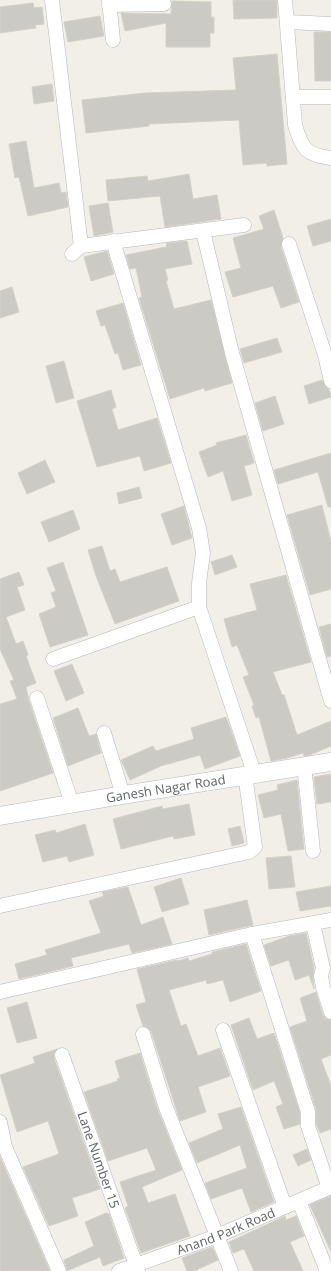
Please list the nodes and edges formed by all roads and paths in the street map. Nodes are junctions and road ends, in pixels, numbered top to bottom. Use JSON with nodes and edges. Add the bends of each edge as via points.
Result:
{"nodes":[{"id":1,"x":52,"y":0,"type":"edge"},
{"id":2,"x":285,"y":0,"type":"edge"},
{"id":3,"x":109,"y":2,"type":"edge"},
{"id":4,"x":164,"y":4,"type":"dead end"},
{"id":5,"x":287,"y":22,"type":"junction"},
{"id":6,"x":331,"y":24,"type":"edge"},
{"id":7,"x":113,"y":40,"type":"dead end"},
{"id":8,"x":331,"y":96,"type":"edge"},
{"id":9,"x":293,"y":97,"type":"junction"},
{"id":10,"x":331,"y":158,"type":"edge"},
{"id":11,"x":244,"y":226,"type":"dead end"},
{"id":12,"x":203,"y":231,"type":"junction"},
{"id":13,"x":113,"y":241,"type":"junction"},
{"id":14,"x":289,"y":244,"type":"dead end"},
{"id":15,"x":331,"y":381,"type":"edge"},
{"id":16,"x":199,"y":607,"type":"junction"},
{"id":17,"x":53,"y":659,"type":"dead end"},
{"id":18,"x":37,"y":698,"type":"dead end"},
{"id":19,"x":331,"y":700,"type":"edge"},
{"id":20,"x":104,"y":734,"type":"dead end"},
{"id":21,"x":331,"y":762,"type":"edge"},
{"id":22,"x":304,"y":766,"type":"junction"},
{"id":23,"x":250,"y":774,"type":"junction"},
{"id":24,"x":123,"y":794,"type":"junction"},
{"id":25,"x":72,"y":804,"type":"junction"},
{"id":26,"x":0,"y":816,"type":"edge"},
{"id":27,"x":313,"y":851,"type":"dead end"},
{"id":28,"x":0,"y":906,"type":"edge"},
{"id":29,"x":331,"y":920,"type":"edge"},
{"id":30,"x":313,"y":924,"type":"junction"},
{"id":31,"x":252,"y":934,"type":"junction"},
{"id":32,"x":0,"y":992,"type":"edge"},
{"id":33,"x":331,"y":1012,"type":"edge"},
{"id":34,"x":223,"y":1030,"type":"dead end"},
{"id":35,"x":143,"y":1034,"type":"dead end"},
{"id":36,"x":62,"y":1055,"type":"dead end"},
{"id":37,"x":0,"y":1122,"type":"edge"},
{"id":38,"x":3,"y":1147,"type":"edge"},
{"id":39,"x":330,"y":1188,"type":"edge"},
{"id":40,"x":299,"y":1202,"type":"junction"},
{"id":41,"x":285,"y":1207,"type":"junction"},
{"id":42,"x":217,"y":1236,"type":"junction"},
{"id":43,"x":137,"y":1268,"type":"edge"},
{"id":44,"x":59,"y":1271,"type":"edge"},
{"id":45,"x":119,"y":1271,"type":"edge"},
{"id":46,"x":231,"y":1271,"type":"edge"},
{"id":47,"x":327,"y":1271,"type":"edge"}],
"edges":[{"from":1,"to":13,"type":"street","via":[[77,250]]},
{"from":2,"to":5,"type":"street"},
{"from":3,"to":4,"type":"street"},
{"from":3,"to":7,"type":"street"},
{"from":5,"to":6,"type":"street"},
{"from":5,"to":9,"type":"street"},
{"from":8,"to":9,"type":"street"},
{"from":9,"to":10,"type":"street","via":[[295,125],[300,143],[308,153]]},
{"from":11,"to":12,"type":"street"},
{"from":12,"to":13,"type":"street"},
{"from":12,"to":19,"type":"street","via":[[232,353]]},
{"from":13,"to":16,"type":"street","via":[[199,528],[203,553]]},
{"from":14,"to":15,"type":"street"},
{"from":16,"to":17,"type":"street"},
{"from":16,"to":23,"type":"street"},
{"from":18,"to":25,"type":"street"},
{"from":20,"to":24,"type":"street"},
{"from":21,"to":22,"type":"street","name":"Ganesh Nagar Road"},
{"from":22,"to":23,"type":"street","name":"Ganesh Nagar Road"},
{"from":22,"to":27,"type":"street"},
{"from":23,"to":24,"type":"street","name":"Ganesh Nagar Road"},
{"from":23,"to":28,"type":"street","via":[[255,847],[249,852]]},
{"from":24,"to":25,"type":"street","name":"Ganesh Nagar Road"},
{"from":25,"to":26,"type":"street","name":"Ganesh Nagar Road"},
{"from":29,"to":30,"type":"street"},
{"from":30,"to":31,"type":"street"},
{"from":30,"to":33,"type":"street","via":[[323,968],[323,987]]},
{"from":31,"to":32,"type":"street"},
{"from":31,"to":39,"type":"street","via":[[308,1112],[308,1126]]},
{"from":34,"to":41,"type":"street"},
{"from":35,"to":42,"type":"street","via":[[165,1105]]},
{"from":36,"to":43,"type":"street","name":"Lane Number 15"},
{"from":37,"to":38,"type":"street"},
{"from":38,"to":44,"type":"street"},
{"from":39,"to":40,"type":"street","name":"Anand Park Road"},
{"from":40,"to":41,"type":"street","name":"Anand Park Road"},
{"from":40,"to":47,"type":"street"},
{"from":41,"to":42,"type":"street","name":"Anand Park Road"},
{"from":42,"to":43,"type":"street","name":"Anand Park Road"},
{"from":42,"to":46,"type":"street"},
{"from":43,"to":45,"type":"street","name":"Anand Park Road"}]}
